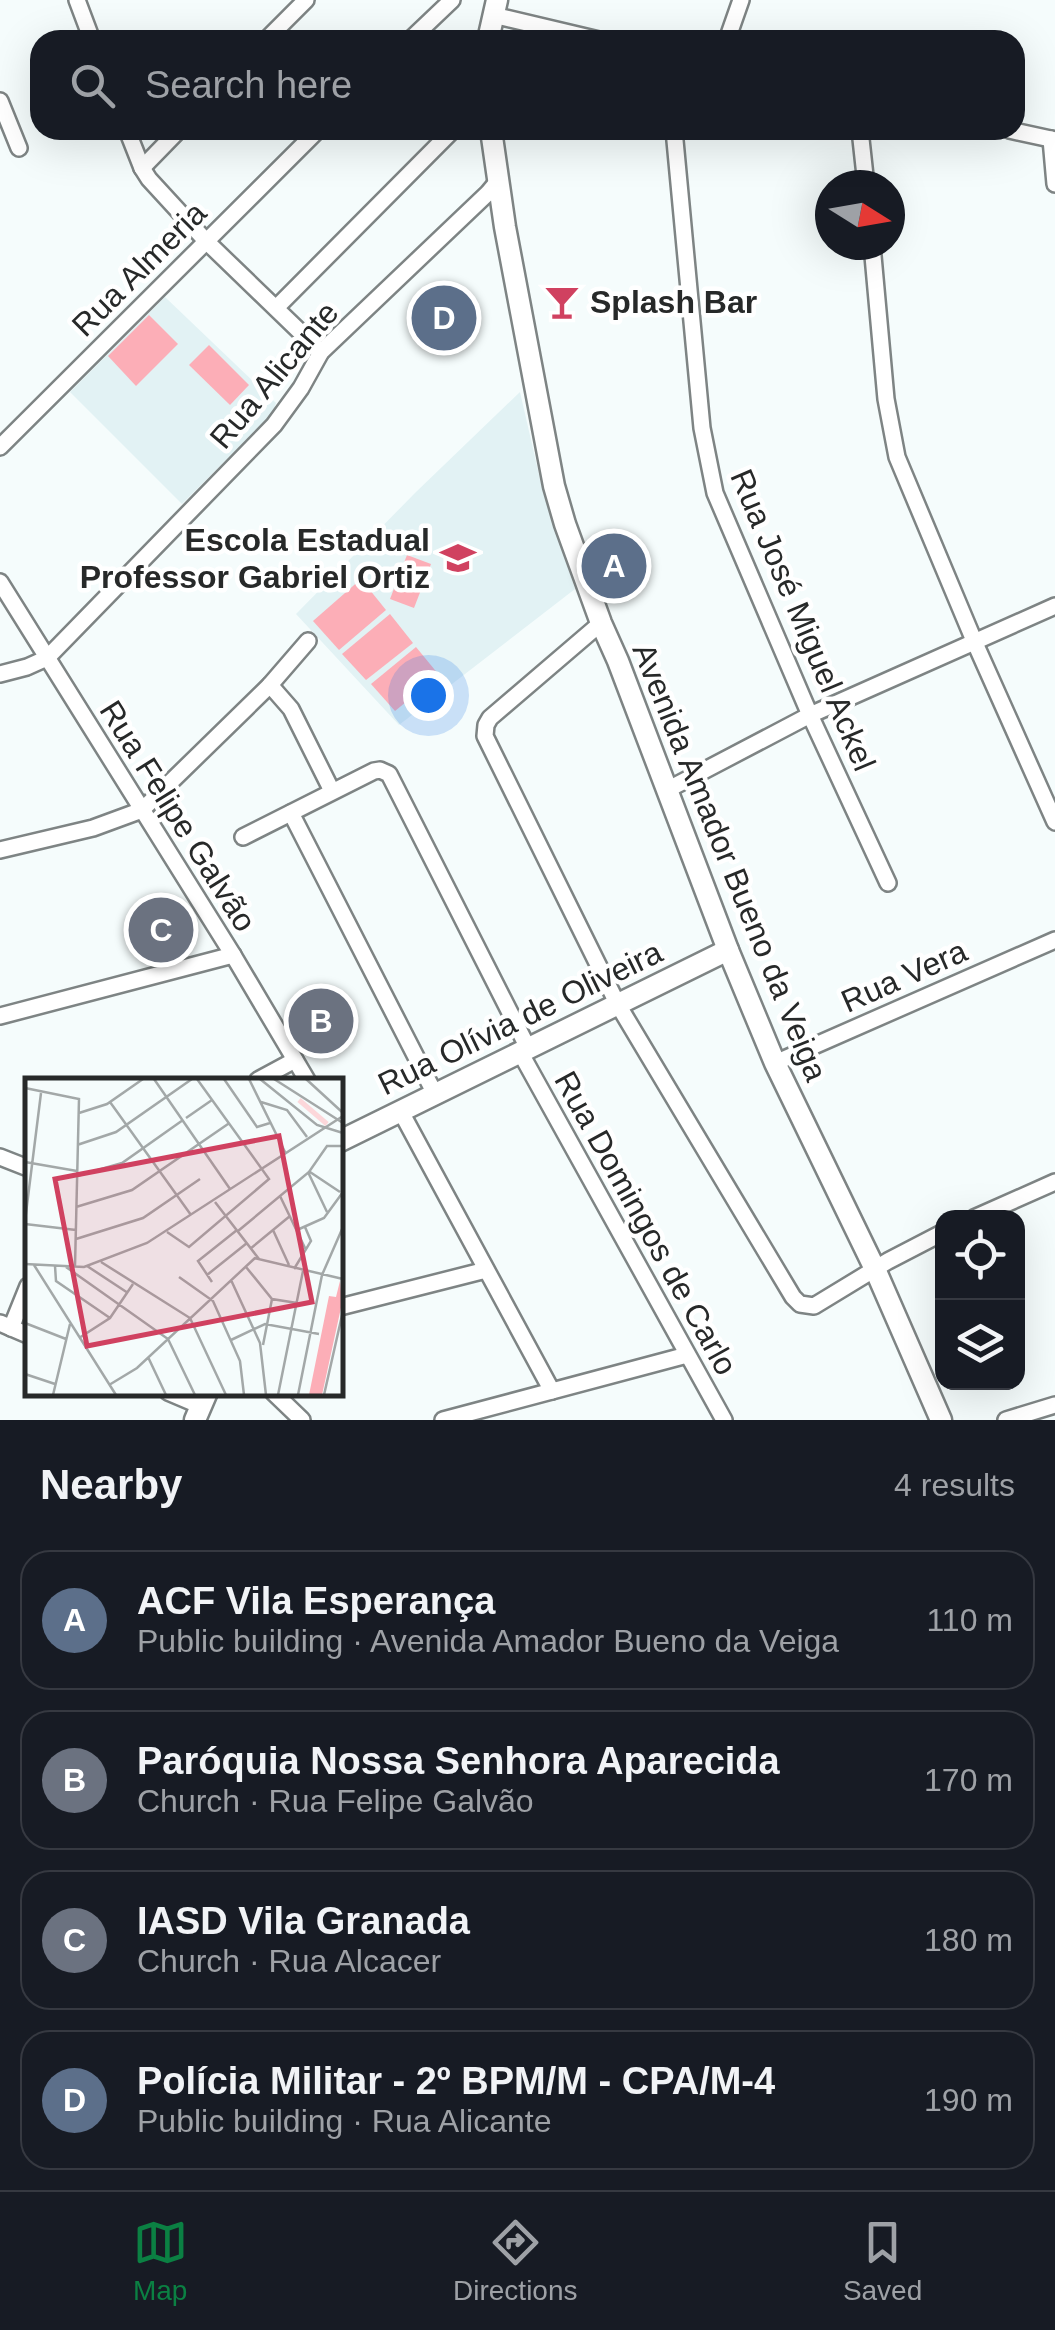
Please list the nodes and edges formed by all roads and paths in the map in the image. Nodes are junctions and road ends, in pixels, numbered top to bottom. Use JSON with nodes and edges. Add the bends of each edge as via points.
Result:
{"nodes":[{"id":1,"x":77,"y":0,"type":"edge"},
{"id":2,"x":306,"y":0,"type":"edge"},
{"id":3,"x":452,"y":0,"type":"edge"},
{"id":4,"x":740,"y":0,"type":"edge"},
{"id":5,"x":495,"y":8,"type":"edge"},
{"id":6,"x":88,"y":30,"type":"edge"},
{"id":7,"x":276,"y":30,"type":"edge"},
{"id":8,"x":420,"y":30,"type":"edge"},
{"id":9,"x":566,"y":30,"type":"edge"},
{"id":10,"x":730,"y":30,"type":"edge"},
{"id":11,"x":0,"y":102,"type":"edge"},
{"id":12,"x":1025,"y":133,"type":"edge"},
{"id":13,"x":131,"y":140,"type":"edge"},
{"id":14,"x":169,"y":140,"type":"edge"},
{"id":15,"x":308,"y":140,"type":"edge"},
{"id":16,"x":443,"y":140,"type":"edge"},
{"id":17,"x":492,"y":140,"type":"edge"},
{"id":18,"x":675,"y":140,"type":"edge"},
{"id":19,"x":861,"y":140,"type":"edge"},
{"id":20,"x":1053,"y":140,"type":"edge"},
{"id":21,"x":19,"y":148,"type":"dead end"},
{"id":22,"x":142,"y":168,"type":"junction"},
{"id":23,"x":864,"y":170,"type":"edge"},
{"id":24,"x":498,"y":182,"type":"junction"},
{"id":25,"x":1055,"y":184,"type":"edge"},
{"id":26,"x":206,"y":241,"type":"junction"},
{"id":27,"x":873,"y":260,"type":"edge"},
{"id":28,"x":276,"y":308,"type":"junction"},
{"id":29,"x":321,"y":352,"type":"junction"},
{"id":30,"x":0,"y":447,"type":"edge"},
{"id":31,"x":0,"y":582,"type":"edge"},
{"id":32,"x":1055,"y":606,"type":"edge"},
{"id":33,"x":601,"y":624,"type":"junction"},
{"id":34,"x":308,"y":642,"type":"dead end"},
{"id":35,"x":975,"y":643,"type":"junction"},
{"id":36,"x":47,"y":658,"type":"junction"},
{"id":37,"x":0,"y":674,"type":"edge"},
{"id":38,"x":270,"y":685,"type":"junction"},
{"id":39,"x":810,"y":715,"type":"junction"},
{"id":40,"x":666,"y":790,"type":"junction"},
{"id":41,"x":332,"y":791,"type":"junction"},
{"id":42,"x":142,"y":810,"type":"junction"},
{"id":43,"x":292,"y":813,"type":"junction"},
{"id":44,"x":1055,"y":822,"type":"edge"},
{"id":45,"x":243,"y":837,"type":"dead end"},
{"id":46,"x":0,"y":850,"type":"edge"},
{"id":47,"x":888,"y":883,"type":"dead end"},
{"id":48,"x":1055,"y":940,"type":"edge"},
{"id":49,"x":728,"y":950,"type":"junction"},
{"id":50,"x":233,"y":955,"type":"junction"},
{"id":51,"x":617,"y":1004,"type":"junction"},
{"id":52,"x":0,"y":1016,"type":"edge"},
{"id":53,"x":524,"y":1050,"type":"junction"},
{"id":54,"x":295,"y":1060,"type":"junction"},
{"id":55,"x":776,"y":1063,"type":"junction"},
{"id":56,"x":262,"y":1078,"type":"edge"},
{"id":57,"x":306,"y":1078,"type":"edge"},
{"id":58,"x":436,"y":1094,"type":"junction"},
{"id":59,"x":400,"y":1110,"type":"junction"},
{"id":60,"x":344,"y":1134,"type":"edge"},
{"id":61,"x":0,"y":1157,"type":"edge"},
{"id":62,"x":25,"y":1167,"type":"edge"},
{"id":63,"x":1055,"y":1182,"type":"edge"},
{"id":64,"x":992,"y":1210,"type":"edge"},
{"id":65,"x":935,"y":1238,"type":"edge"},
{"id":66,"x":876,"y":1268,"type":"junction"},
{"id":67,"x":486,"y":1270,"type":"junction"},
{"id":68,"x":25,"y":1291,"type":"edge"},
{"id":69,"x":342,"y":1306,"type":"edge"},
{"id":70,"x":5,"y":1326,"type":"edge"},
{"id":71,"x":687,"y":1355,"type":"junction"},
{"id":72,"x":552,"y":1391,"type":"junction"},
{"id":73,"x":175,"y":1395,"type":"edge"},
{"id":74,"x":276,"y":1395,"type":"edge"},
{"id":75,"x":1055,"y":1405,"type":"edge"},
{"id":76,"x":201,"y":1406,"type":"edge"},
{"id":77,"x":452,"y":1419,"type":"edge"},
{"id":78,"x":302,"y":1420,"type":"edge"},
{"id":79,"x":724,"y":1420,"type":"edge"},
{"id":80,"x":942,"y":1420,"type":"edge"},
{"id":81,"x":1006,"y":1420,"type":"edge"}],
"edges":[{"from":1,"to":6,"type":"street"},
{"from":2,"to":7,"type":"street"},
{"from":3,"to":8,"type":"street"},
{"from":4,"to":10,"type":"street"},
{"from":5,"to":9,"type":"street"},
{"from":11,"to":21,"type":"street"},
{"from":12,"to":20,"type":"street"},
{"from":13,"to":22,"type":"street"},
{"from":14,"to":22,"type":"street"},
{"from":15,"to":26,"type":"street","name":"Rua Almeria"},
{"from":16,"to":28,"type":"street"},
{"from":17,"to":24,"type":"main road","name":"Avenida Amador Bueno da Veiga"},
{"from":18,"to":39,"type":"street","name":"Rua José Miguel Ackel","via":[[707,461]]},
{"from":19,"to":23,"type":"street"},
{"from":20,"to":25,"type":"street"},
{"from":22,"to":26,"type":"street"},
{"from":24,"to":29,"type":"street","name":"Rua Alicante"},
{"from":24,"to":33,"type":"main road","name":"Avenida Amador Bueno da Veiga","via":[[554,486]]},
{"from":26,"to":28,"type":"street"},
{"from":26,"to":30,"type":"street","name":"Rua Almeria"},
{"from":27,"to":35,"type":"street","via":[[897,457]]},
{"from":28,"to":29,"type":"street"},
{"from":29,"to":36,"type":"street","name":"Rua Alicante","via":[[274,425]]},
{"from":31,"to":36,"type":"street","name":"Rua Felipe Galvão"},
{"from":32,"to":35,"type":"street"},
{"from":33,"to":40,"type":"main road","name":"Avenida Amador Bueno da Veiga"},
{"from":33,"to":51,"type":"street","via":[[490,718],[485,730]]},
{"from":34,"to":38,"type":"street"},
{"from":35,"to":39,"type":"street"},
{"from":35,"to":44,"type":"street"},
{"from":36,"to":37,"type":"street","name":"Rua Alicante"},
{"from":36,"to":42,"type":"street","name":"Rua Felipe Galvão"},
{"from":38,"to":41,"type":"street","via":[[291,709]]},
{"from":38,"to":42,"type":"street"},
{"from":39,"to":40,"type":"street"},
{"from":39,"to":47,"type":"street","name":"Rua José Miguel Ackel"},
{"from":40,"to":49,"type":"main road","name":"Avenida Amador Bueno da Veiga"},
{"from":41,"to":43,"type":"street"},
{"from":41,"to":53,"type":"street","name":"Rua Domingos de Carlo","via":[[374,771],[389,774]]},
{"from":42,"to":46,"type":"street"},
{"from":42,"to":50,"type":"street","name":"Rua Felipe Galvão"},
{"from":43,"to":45,"type":"street"},
{"from":43,"to":58,"type":"street"},
{"from":48,"to":55,"type":"street","name":"Rua Vera"},
{"from":49,"to":51,"type":"main road","name":"Rua Olívia de Oliveira"},
{"from":49,"to":55,"type":"main road","name":"Avenida Amador Bueno da Veiga"},
{"from":50,"to":52,"type":"street"},
{"from":50,"to":54,"type":"street","name":"Rua Felipe Galvão"},
{"from":51,"to":53,"type":"main road","name":"Rua Olívia de Oliveira"},
{"from":51,"to":66,"type":"street","via":[[793,1297],[814,1306]]},
{"from":53,"to":58,"type":"main road","name":"Rua Olívia de Oliveira"},
{"from":53,"to":71,"type":"street","name":"Rua Domingos de Carlo"},
{"from":54,"to":56,"type":"street"},
{"from":54,"to":57,"type":"street","name":"Rua Felipe Galvão"},
{"from":55,"to":66,"type":"main road","name":"Avenida Amador Bueno da Veiga"},
{"from":58,"to":59,"type":"main road","name":"Rua Olívia de Oliveira"},
{"from":59,"to":60,"type":"main road","name":"Rua Olívia de Oliveira"},
{"from":59,"to":67,"type":"street"},
{"from":61,"to":62,"type":"street"},
{"from":63,"to":64,"type":"street"},
{"from":65,"to":66,"type":"street"},
{"from":66,"to":80,"type":"main road","name":"Avenida Amador Bueno da Veiga"},
{"from":67,"to":69,"type":"street"},
{"from":67,"to":72,"type":"street"},
{"from":68,"to":70,"type":"street"},
{"from":71,"to":72,"type":"street"},
{"from":71,"to":79,"type":"street","name":"Rua Domingos de Carlo"},
{"from":72,"to":77,"type":"street"},
{"from":73,"to":76,"type":"street"},
{"from":74,"to":78,"type":"street"},
{"from":75,"to":81,"type":"street"}]}
